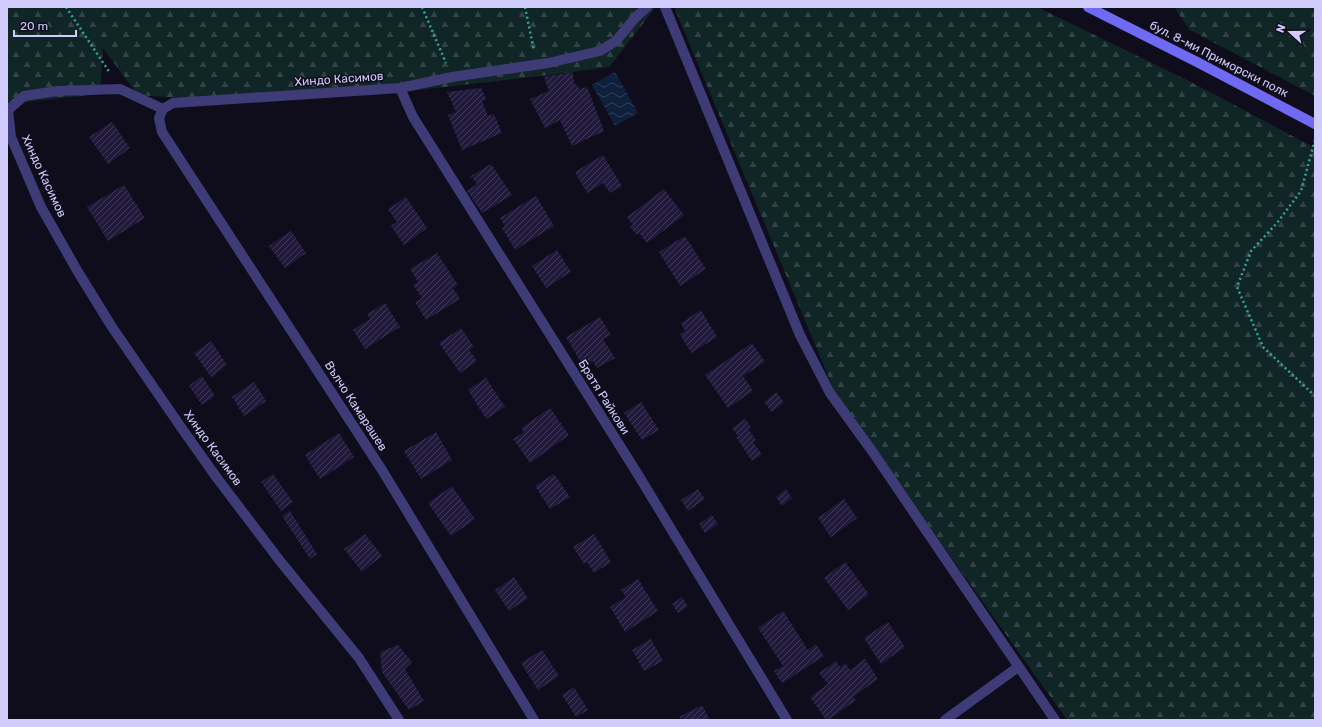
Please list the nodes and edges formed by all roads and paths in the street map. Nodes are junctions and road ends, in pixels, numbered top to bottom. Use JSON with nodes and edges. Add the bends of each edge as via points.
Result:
{"nodes":[{"id":1,"x":66,"y":7,"type":"edge"},
{"id":2,"x":422,"y":7,"type":"edge"},
{"id":3,"x":525,"y":7,"type":"edge"},
{"id":4,"x":647,"y":7,"type":"edge"},
{"id":5,"x":665,"y":7,"type":"edge"},
{"id":6,"x":1088,"y":7,"type":"edge"},
{"id":7,"x":537,"y":65,"type":"junction"},
{"id":8,"x":452,"y":77,"type":"junction"},
{"id":9,"x":400,"y":88,"type":"junction"},
{"id":10,"x":120,"y":89,"type":"junction"},
{"id":11,"x":163,"y":109,"type":"junction"},
{"id":12,"x":1315,"y":124,"type":"edge"},
{"id":13,"x":1315,"y":140,"type":"edge"},
{"id":14,"x":1315,"y":396,"type":"edge"},
{"id":15,"x":1018,"y":667,"type":"junction"},
{"id":16,"x":399,"y":720,"type":"edge"},
{"id":17,"x":534,"y":720,"type":"edge"},
{"id":18,"x":787,"y":720,"type":"edge"},
{"id":19,"x":945,"y":720,"type":"edge"},
{"id":20,"x":1054,"y":720,"type":"edge"}],
"edges":[{"from":1,"to":10,"type":"path"},
{"from":2,"to":8,"type":"path"},
{"from":3,"to":7,"type":"path"},
{"from":4,"to":7,"type":"street","name":"Хиндо Касимов","via":[[616,41],[600,51]]},
{"from":5,"to":15,"type":"street","via":[[800,335],[830,392]]},
{"from":6,"to":12,"type":"street","name":"бул. 8-ми Приморски полк"},
{"from":7,"to":8,"type":"street","name":"Хиндо Касимов"},
{"from":8,"to":9,"type":"street","name":"Хиндо Касимов"},
{"from":9,"to":11,"type":"street","name":"Хиндо Касимов","via":[[173,103]]},
{"from":9,"to":18,"type":"street","name":"Братя Райкови","via":[[413,117],[637,473]]},
{"from":10,"to":11,"type":"street","name":"Хиндо Касимов"},
{"from":10,"to":16,"type":"street","name":"Хиндо Касимов","via":[[57,91],[24,96],[8,110],[11,137],[41,207],[112,327],[185,433],[280,561],[359,658]]},
{"from":11,"to":17,"type":"street","name":"Вълчо Камарашев","via":[[159,118],[162,132],[382,470]]},
{"from":13,"to":14,"type":"path","via":[[1301,191],[1277,223],[1251,251],[1237,288],[1263,347]]},
{"from":15,"to":19,"type":"street"},
{"from":15,"to":20,"type":"street"}]}
